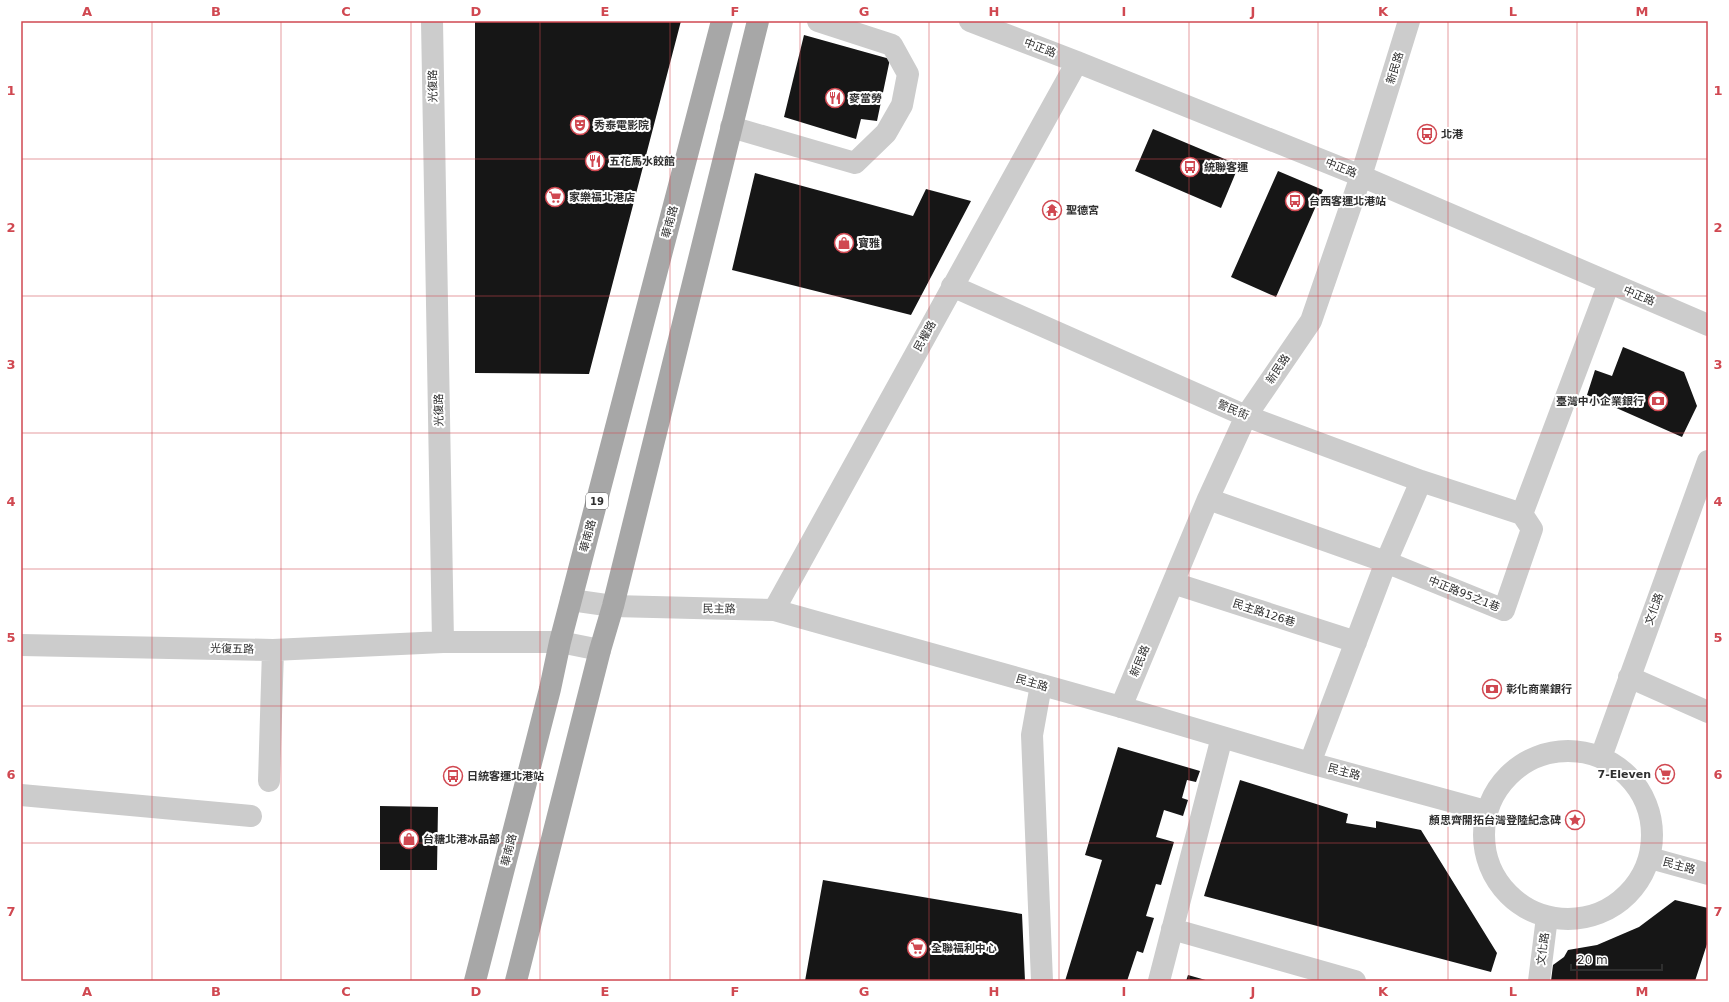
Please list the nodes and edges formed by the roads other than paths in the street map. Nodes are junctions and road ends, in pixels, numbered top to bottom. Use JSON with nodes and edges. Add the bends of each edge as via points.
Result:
{"nodes":[{"id":1,"x":432,"y":21,"type":"edge"},
{"id":2,"x":722,"y":21,"type":"edge"},
{"id":3,"x":758,"y":21,"type":"edge"},
{"id":4,"x":818,"y":21,"type":"edge"},
{"id":5,"x":1409,"y":21,"type":"edge"},
{"id":6,"x":977,"y":22,"type":"edge"},
{"id":7,"x":1077,"y":62,"type":"junction"},
{"id":8,"x":731,"y":127,"type":"junction"},
{"id":9,"x":1361,"y":176,"type":"junction"},
{"id":10,"x":1609,"y":283,"type":"junction"},
{"id":11,"x":952,"y":286,"type":"junction"},
{"id":12,"x":1708,"y":325,"type":"edge"},
{"id":13,"x":1246,"y":416,"type":"junction"},
{"id":14,"x":1708,"y":462,"type":"edge"},
{"id":15,"x":1421,"y":481,"type":"junction"},
{"id":16,"x":1208,"y":499,"type":"junction"},
{"id":17,"x":1522,"y":514,"type":"junction"},
{"id":18,"x":1386,"y":562,"type":"junction"},
{"id":19,"x":1173,"y":583,"type":"junction"},
{"id":20,"x":571,"y":600,"type":"junction"},
{"id":21,"x":613,"y":606,"type":"junction"},
{"id":22,"x":774,"y":610,"type":"junction"},
{"id":23,"x":443,"y":642,"type":"junction"},
{"id":24,"x":560,"y":642,"type":"junction"},
{"id":25,"x":1356,"y":642,"type":"junction"},
{"id":26,"x":21,"y":645,"type":"edge"},
{"id":27,"x":272,"y":650,"type":"junction"},
{"id":28,"x":600,"y":650,"type":"junction"},
{"id":29,"x":1629,"y":677,"type":"junction"},
{"id":30,"x":1041,"y":685,"type":"junction"},
{"id":31,"x":1121,"y":707,"type":"junction"},
{"id":32,"x":1708,"y":712,"type":"edge"},
{"id":33,"x":1222,"y":737,"type":"junction"},
{"id":34,"x":1601,"y":757,"type":"junction"},
{"id":35,"x":1310,"y":763,"type":"junction"},
{"id":36,"x":269,"y":781,"type":"dead end"},
{"id":37,"x":21,"y":795,"type":"edge"},
{"id":38,"x":1486,"y":811,"type":"junction"},
{"id":39,"x":251,"y":816,"type":"dead end"},
{"id":40,"x":1650,"y":858,"type":"junction"},
{"id":41,"x":1708,"y":874,"type":"edge"},
{"id":42,"x":1547,"y":917,"type":"junction"},
{"id":43,"x":1172,"y":930,"type":"junction"},
{"id":44,"x":475,"y":981,"type":"edge"},
{"id":45,"x":516,"y":981,"type":"edge"},
{"id":46,"x":1042,"y":981,"type":"edge"},
{"id":47,"x":1159,"y":981,"type":"edge"},
{"id":48,"x":1355,"y":981,"type":"edge"},
{"id":49,"x":1539,"y":981,"type":"edge"}],
"edges":[{"from":1,"to":23,"type":"street","name":"光復路"},
{"from":2,"to":20,"type":"main road","name":"華南路","number":"19"},
{"from":3,"to":8,"type":"main road"},
{"from":4,"to":8,"type":"street","via":[[892,45],[908,74],[902,105],[886,133],[855,163]]},
{"from":5,"to":9,"type":"street","name":"新民路"},
{"from":6,"to":7,"type":"street","name":"中正路"},
{"from":7,"to":9,"type":"street","name":"中正路"},
{"from":7,"to":11,"type":"street","name":"民權路"},
{"from":8,"to":21,"type":"main road"},
{"from":9,"to":10,"type":"street","name":"中正路"},
{"from":9,"to":13,"type":"street","name":"新民路","via":[[1311,321]]},
{"from":10,"to":12,"type":"street","name":"中正路"},
{"from":10,"to":17,"type":"street"},
{"from":11,"to":13,"type":"street","name":"警民街"},
{"from":11,"to":22,"type":"street","name":"民權路"},
{"from":13,"to":15,"type":"street","name":"警民街"},
{"from":13,"to":16,"type":"street","name":"新民路"},
{"from":14,"to":29,"type":"street","name":"文化路"},
{"from":15,"to":17,"type":"street","name":"警民街"},
{"from":15,"to":18,"type":"street"},
{"from":16,"to":18,"type":"street","name":"中正路95之1巷"},
{"from":16,"to":19,"type":"street","name":"新民路"},
{"from":17,"to":18,"type":"street","name":"中正路95之1巷","via":[[1532,529],[1504,610]]},
{"from":18,"to":25,"type":"street"},
{"from":19,"to":25,"type":"street","name":"民主路126巷"},
{"from":19,"to":31,"type":"street","name":"新民路"},
{"from":20,"to":21,"type":"street","name":"民主路"},
{"from":20,"to":24,"type":"main road","name":"華南路","number":"19"},
{"from":21,"to":22,"type":"street","name":"民主路"},
{"from":21,"to":28,"type":"main road"},
{"from":22,"to":30,"type":"street","name":"民主路"},
{"from":23,"to":24,"type":"street"},
{"from":23,"to":27,"type":"street","name":"光復五路"},
{"from":24,"to":28,"type":"street"},
{"from":24,"to":44,"type":"main road","name":"華南路","number":"19"},
{"from":25,"to":35,"type":"street"},
{"from":26,"to":27,"type":"street","name":"光復五路"},
{"from":27,"to":36,"type":"street"},
{"from":28,"to":45,"type":"main road"},
{"from":29,"to":32,"type":"street"},
{"from":29,"to":34,"type":"street","name":"文化路"},
{"from":30,"to":31,"type":"street","name":"民主路"},
{"from":30,"to":46,"type":"street","via":[[1032,735]]},
{"from":31,"to":33,"type":"street","name":"民主路"},
{"from":33,"to":35,"type":"street","name":"民主路"},
{"from":33,"to":43,"type":"street"},
{"from":34,"to":38,"type":"street","via":[[1573,751],[1545,754],[1519,766],[1499,786]]},
{"from":34,"to":40,"type":"street","via":[[1622,770],[1644,799],[1649,810],[1653,834]]},
{"from":35,"to":38,"type":"street","name":"民主路"},
{"from":37,"to":39,"type":"street"},
{"from":38,"to":42,"type":"street","via":[[1483,838],[1488,865],[1502,888],[1522,906]]},
{"from":40,"to":41,"type":"street","name":"民主路"},
{"from":40,"to":42,"type":"street","via":[[1639,882],[1621,901],[1610,908],[1599,914],[1573,920]]},
{"from":42,"to":49,"type":"street","name":"文化路"},
{"from":43,"to":47,"type":"street"},
{"from":43,"to":48,"type":"street"}]}
